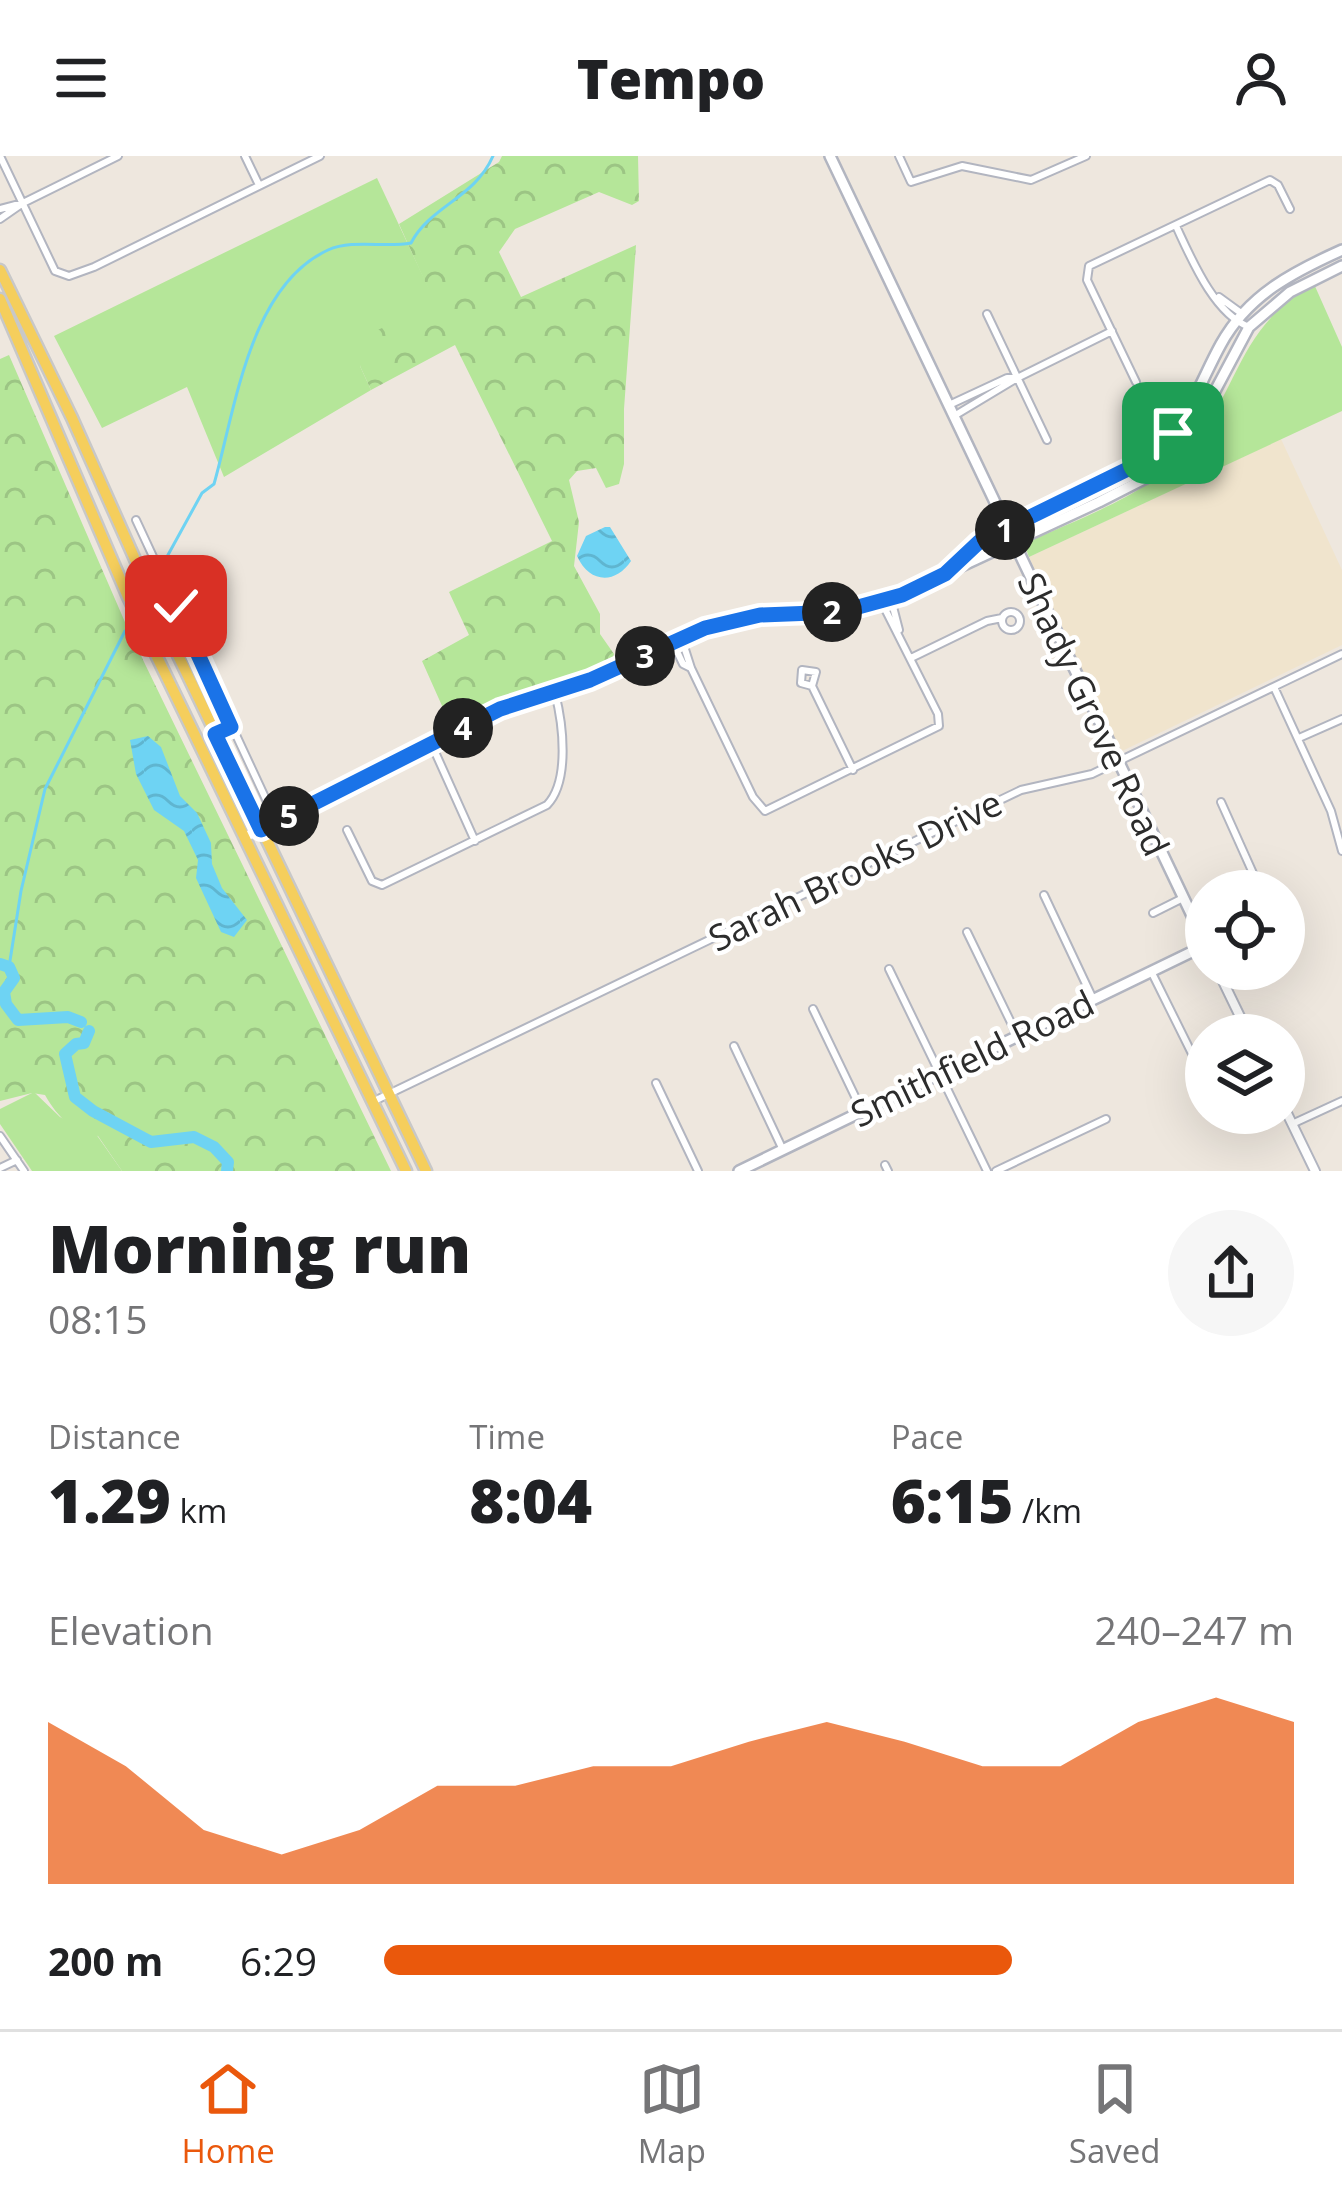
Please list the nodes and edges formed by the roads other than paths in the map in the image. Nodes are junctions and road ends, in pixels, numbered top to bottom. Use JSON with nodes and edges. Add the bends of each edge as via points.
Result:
{"nodes":[{"id":1,"x":0,"y":156,"type":"edge"},
{"id":2,"x":118,"y":156,"type":"edge"},
{"id":3,"x":245,"y":156,"type":"edge"},
{"id":4,"x":320,"y":156,"type":"edge"},
{"id":5,"x":830,"y":156,"type":"edge"},
{"id":6,"x":899,"y":156,"type":"edge"},
{"id":7,"x":1086,"y":156,"type":"edge"},
{"id":8,"x":260,"y":185,"type":"junction"},
{"id":9,"x":22,"y":203,"type":"junction"},
{"id":10,"x":0,"y":209,"type":"edge"},
{"id":11,"x":1290,"y":209,"type":"dead end"},
{"id":12,"x":0,"y":219,"type":"edge"},
{"id":13,"x":1175,"y":224,"type":"junction"},
{"id":14,"x":1342,"y":250,"type":"edge"},
{"id":15,"x":1342,"y":266,"type":"edge"},
{"id":16,"x":0,"y":270,"type":"edge"},
{"id":17,"x":0,"y":299,"type":"edge"},
{"id":18,"x":986,"y":314,"type":"dead end"},
{"id":19,"x":1239,"y":318,"type":"junction"},
{"id":20,"x":1249,"y":327,"type":"junction"},
{"id":21,"x":1112,"y":332,"type":"junction"},
{"id":22,"x":1017,"y":378,"type":"junction"},
{"id":23,"x":1136,"y":382,"type":"dead end"},
{"id":24,"x":952,"y":411,"type":"junction"},
{"id":25,"x":1047,"y":440,"type":"dead end"},
{"id":26,"x":136,"y":520,"type":"dead end"},
{"id":27,"x":1008,"y":529,"type":"junction"},
{"id":28,"x":1013,"y":541,"type":"junction"},
{"id":29,"x":945,"y":574,"type":"junction"},
{"id":30,"x":886,"y":601,"type":"junction"},
{"id":31,"x":1002,"y":618,"type":"dead end"},
{"id":32,"x":677,"y":640,"type":"junction"},
{"id":33,"x":1342,"y":654,"type":"edge"},
{"id":34,"x":911,"y":658,"type":"junction"},
{"id":35,"x":812,"y":686,"type":"dead end"},
{"id":36,"x":1274,"y":686,"type":"junction"},
{"id":37,"x":555,"y":692,"type":"junction"},
{"id":38,"x":1342,"y":719,"type":"edge"},
{"id":39,"x":231,"y":727,"type":"junction"},
{"id":40,"x":215,"y":734,"type":"junction"},
{"id":41,"x":1299,"y":738,"type":"junction"},
{"id":42,"x":431,"y":743,"type":"junction"},
{"id":43,"x":1116,"y":764,"type":"junction"},
{"id":44,"x":853,"y":770,"type":"junction"},
{"id":45,"x":1221,"y":802,"type":"dead end"},
{"id":46,"x":270,"y":808,"type":"dead end"},
{"id":47,"x":261,"y":830,"type":"junction"},
{"id":48,"x":347,"y":830,"type":"dead end"},
{"id":49,"x":1340,"y":832,"type":"edge"},
{"id":50,"x":245,"y":837,"type":"junction"},
{"id":51,"x":475,"y":841,"type":"junction"},
{"id":52,"x":1342,"y":851,"type":"edge"},
{"id":53,"x":1252,"y":870,"type":"edge"},
{"id":54,"x":1043,"y":895,"type":"dead end"},
{"id":55,"x":1181,"y":899,"type":"junction"},
{"id":56,"x":1185,"y":907,"type":"edge"},
{"id":57,"x":1153,"y":913,"type":"dead end"},
{"id":58,"x":967,"y":932,"type":"dead end"},
{"id":59,"x":1185,"y":956,"type":"edge"},
{"id":60,"x":889,"y":969,"type":"dead end"},
{"id":61,"x":1151,"y":971,"type":"junction"},
{"id":62,"x":331,"y":973,"type":"junction"},
{"id":63,"x":313,"y":981,"type":"junction"},
{"id":64,"x":1094,"y":999,"type":"junction"},
{"id":65,"x":813,"y":1009,"type":"dead end"},
{"id":66,"x":1017,"y":1036,"type":"junction"},
{"id":67,"x":1185,"y":1040,"type":"edge"},
{"id":68,"x":734,"y":1046,"type":"dead end"},
{"id":69,"x":939,"y":1074,"type":"junction"},
{"id":70,"x":656,"y":1082,"type":"dead end"},
{"id":71,"x":388,"y":1095,"type":"junction"},
{"id":72,"x":1342,"y":1101,"type":"edge"},
{"id":73,"x":372,"y":1102,"type":"junction"},
{"id":74,"x":862,"y":1111,"type":"junction"},
{"id":75,"x":1106,"y":1118,"type":"dead end"},
{"id":76,"x":1305,"y":1118,"type":"edge"},
{"id":77,"x":1297,"y":1134,"type":"edge"},
{"id":78,"x":0,"y":1136,"type":"edge"},
{"id":79,"x":783,"y":1150,"type":"junction"},
{"id":80,"x":17,"y":1160,"type":"junction"},
{"id":81,"x":0,"y":1168,"type":"edge"},
{"id":82,"x":24,"y":1171,"type":"edge"},
{"id":83,"x":406,"y":1171,"type":"edge"},
{"id":84,"x":426,"y":1171,"type":"edge"},
{"id":85,"x":698,"y":1171,"type":"edge"},
{"id":86,"x":739,"y":1171,"type":"edge"},
{"id":87,"x":987,"y":1171,"type":"edge"},
{"id":88,"x":996,"y":1171,"type":"edge"},
{"id":89,"x":1315,"y":1171,"type":"edge"}],
"edges":[{"from":1,"to":9,"type":"street"},
{"from":2,"to":9,"type":"street"},
{"from":3,"to":8,"type":"street"},
{"from":4,"to":8,"type":"street"},
{"from":5,"to":24,"type":"main road","name":"Shady Grove Road"},
{"from":6,"to":7,"type":"street","via":[[911,182],[962,166],[1031,180]]},
{"from":8,"to":9,"type":"street","via":[[64,275]]},
{"from":9,"to":10,"type":"street"},
{"from":9,"to":12,"type":"street"},
{"from":11,"to":13,"type":"street","via":[[1273,181]]},
{"from":13,"to":19,"type":"street","via":[[1199,274]]},
{"from":13,"to":21,"type":"street","via":[[1086,269]]},
{"from":14,"to":19,"type":"main road","via":[[1272,286]]},
{"from":15,"to":20,"type":"main road","via":[[1290,292]]},
{"from":16,"to":40,"type":"main road"},
{"from":17,"to":50,"type":"main road","via":[[128,597]]},
{"from":18,"to":22,"type":"street"},
{"from":19,"to":20,"type":"street"},
{"from":19,"to":27,"type":"main road","via":[[1191,407],[1154,451]]},
{"from":20,"to":28,"type":"main road","via":[[1204,415],[1169,461]]},
{"from":21,"to":22,"type":"street"},
{"from":21,"to":23,"type":"street"},
{"from":22,"to":24,"type":"street"},
{"from":22,"to":25,"type":"street"},
{"from":24,"to":27,"type":"main road","name":"Shady Grove Road"},
{"from":26,"to":39,"type":"street"},
{"from":27,"to":28,"type":"main road","name":"Shady Grove Road"},
{"from":27,"to":29,"type":"main road","via":[[971,547]]},
{"from":28,"to":29,"type":"main road"},
{"from":28,"to":43,"type":"main road","name":"Shady Grove Road"},
{"from":29,"to":30,"type":"main road"},
{"from":30,"to":32,"type":"main road","via":[[744,617]]},
{"from":30,"to":34,"type":"street"},
{"from":31,"to":34,"type":"street"},
{"from":32,"to":37,"type":"main road"},
{"from":32,"to":44,"type":"street","via":[[761,810]]},
{"from":33,"to":36,"type":"street","name":"Sarah Brooks Drive"},
{"from":34,"to":44,"type":"street","via":[[940,723]]},
{"from":35,"to":44,"type":"street"},
{"from":36,"to":41,"type":"street"},
{"from":36,"to":43,"type":"street","name":"Sarah Brooks Drive"},
{"from":37,"to":42,"type":"main road"},
{"from":37,"to":51,"type":"street","via":[[562,724],[555,797]]},
{"from":38,"to":41,"type":"street"},
{"from":39,"to":40,"type":"street"},
{"from":39,"to":46,"type":"street"},
{"from":40,"to":47,"type":"main road"},
{"from":41,"to":49,"type":"street"},
{"from":42,"to":47,"type":"main road"},
{"from":42,"to":51,"type":"street"},
{"from":43,"to":55,"type":"main road","name":"Shady Grove Road"},
{"from":43,"to":71,"type":"street","name":"Sarah Brooks Drive","via":[[1021,790]]},
{"from":45,"to":53,"type":"street"},
{"from":47,"to":50,"type":"main road"},
{"from":47,"to":62,"type":"main road"},
{"from":48,"to":51,"type":"street","via":[[374,883],[385,884]]},
{"from":49,"to":52,"type":"street"},
{"from":50,"to":63,"type":"main road"},
{"from":54,"to":64,"type":"street"},
{"from":55,"to":56,"type":"main road","name":"Shady Grove Road"},
{"from":55,"to":57,"type":"street"},
{"from":58,"to":66,"type":"street"},
{"from":59,"to":61,"type":"main road","name":"Smithfield Road"},
{"from":60,"to":69,"type":"street"},
{"from":61,"to":64,"type":"main road","name":"Smithfield Road"},
{"from":61,"to":67,"type":"street"},
{"from":62,"to":63,"type":"main road"},
{"from":62,"to":71,"type":"main road"},
{"from":63,"to":73,"type":"main road"},
{"from":64,"to":66,"type":"main road","name":"Smithfield Road"},
{"from":65,"to":74,"type":"street"},
{"from":66,"to":69,"type":"main road","name":"Smithfield Road"},
{"from":68,"to":79,"type":"street"},
{"from":69,"to":74,"type":"main road","name":"Smithfield Road"},
{"from":69,"to":87,"type":"street"},
{"from":70,"to":85,"type":"street"},
{"from":71,"to":73,"type":"street","name":"Sarah Brooks Drive"},
{"from":71,"to":84,"type":"main road"},
{"from":72,"to":76,"type":"street"},
{"from":73,"to":83,"type":"main road"},
{"from":74,"to":79,"type":"main road","name":"Smithfield Road"},
{"from":75,"to":88,"type":"street"},
{"from":77,"to":89,"type":"street"},
{"from":78,"to":80,"type":"street"},
{"from":79,"to":86,"type":"main road","name":"Smithfield Road"},
{"from":80,"to":81,"type":"street"},
{"from":80,"to":82,"type":"street"}]}
